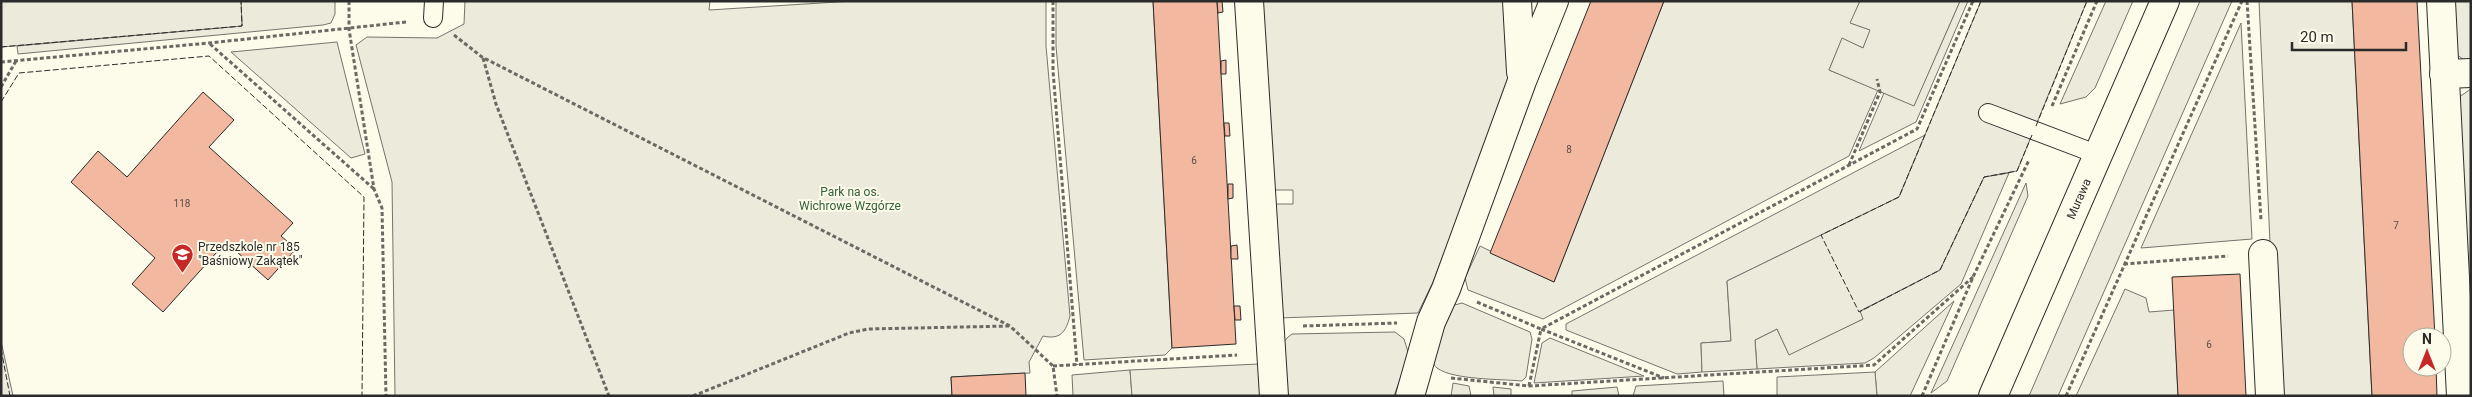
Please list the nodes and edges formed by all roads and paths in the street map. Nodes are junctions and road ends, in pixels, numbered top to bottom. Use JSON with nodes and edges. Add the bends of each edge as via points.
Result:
{"nodes":[{"id":1,"x":349,"y":1,"type":"edge"},
{"id":2,"x":1053,"y":1,"type":"edge"},
{"id":3,"x":1249,"y":1,"type":"edge"},
{"id":4,"x":1517,"y":1,"type":"edge"},
{"id":5,"x":1554,"y":1,"type":"edge"},
{"id":6,"x":1973,"y":1,"type":"edge"},
{"id":7,"x":2097,"y":1,"type":"edge"},
{"id":8,"x":2166,"y":1,"type":"edge"},
{"id":9,"x":2242,"y":1,"type":"edge"},
{"id":10,"x":2247,"y":1,"type":"edge"},
{"id":11,"x":2441,"y":1,"type":"edge"},
{"id":12,"x":434,"y":10,"type":"edge"},
{"id":13,"x":350,"y":29,"type":"junction"},
{"id":14,"x":209,"y":44,"type":"junction"},
{"id":15,"x":482,"y":57,"type":"junction"},
{"id":16,"x":16,"y":61,"type":"junction"},
{"id":17,"x":1,"y":62,"type":"edge"},
{"id":18,"x":2471,"y":73,"type":"edge"},
{"id":19,"x":2444,"y":74,"type":"junction"},
{"id":20,"x":1877,"y":79,"type":"dead end"},
{"id":21,"x":1522,"y":81,"type":"junction"},
{"id":22,"x":1,"y":86,"type":"edge"},
{"id":23,"x":1988,"y":113,"type":"dead end"},
{"id":24,"x":2040,"y":133,"type":"junction"},
{"id":25,"x":2099,"y":155,"type":"junction"},
{"id":26,"x":1849,"y":166,"type":"junction"},
{"id":27,"x":374,"y":189,"type":"junction"},
{"id":28,"x":2263,"y":254,"type":"junction"},
{"id":29,"x":2124,"y":264,"type":"junction"},
{"id":30,"x":1973,"y":277,"type":"junction"},
{"id":31,"x":1446,"y":289,"type":"junction"},
{"id":32,"x":1431,"y":322,"type":"junction"},
{"id":33,"x":1010,"y":326,"type":"junction"},
{"id":34,"x":1541,"y":329,"type":"junction"},
{"id":35,"x":1271,"y":340,"type":"junction"},
{"id":36,"x":1076,"y":365,"type":"junction"},
{"id":37,"x":1053,"y":366,"type":"junction"},
{"id":38,"x":1667,"y":379,"type":"junction"},
{"id":39,"x":1413,"y":383,"type":"edge"},
{"id":40,"x":1529,"y":386,"type":"junction"},
{"id":41,"x":386,"y":396,"type":"edge"},
{"id":42,"x":609,"y":396,"type":"edge"},
{"id":43,"x":693,"y":396,"type":"edge"},
{"id":44,"x":1057,"y":396,"type":"edge"},
{"id":45,"x":1274,"y":396,"type":"edge"},
{"id":46,"x":1922,"y":396,"type":"edge"},
{"id":47,"x":1992,"y":396,"type":"edge"},
{"id":48,"x":2066,"y":396,"type":"edge"},
{"id":49,"x":2270,"y":396,"type":"edge"},
{"id":50,"x":2461,"y":396,"type":"edge"}],
"edges":[{"from":1,"to":13,"type":"path"},
{"from":2,"to":36,"type":"path","via":[[1053,71]]},
{"from":3,"to":35,"type":"street"},
{"from":4,"to":21,"type":"street"},
{"from":5,"to":21,"type":"street"},
{"from":6,"to":26,"type":"path","via":[[1917,129]]},
{"from":7,"to":24,"type":"path"},
{"from":8,"to":25,"type":"street","name":"Murawa"},
{"from":9,"to":29,"type":"path"},
{"from":10,"to":28,"type":"path"},
{"from":11,"to":19,"type":"street"},
{"from":12,"to":13,"type":"path"},
{"from":12,"to":15,"type":"path"},
{"from":13,"to":14,"type":"path"},
{"from":13,"to":27,"type":"path"},
{"from":14,"to":16,"type":"path"},
{"from":14,"to":27,"type":"path"},
{"from":15,"to":33,"type":"path"},
{"from":15,"to":42,"type":"path","via":[[496,104]]},
{"from":16,"to":17,"type":"path"},
{"from":16,"to":22,"type":"path"},
{"from":18,"to":19,"type":"street"},
{"from":19,"to":50,"type":"street"},
{"from":20,"to":26,"type":"path","via":[[1880,92]]},
{"from":21,"to":31,"type":"street"},
{"from":23,"to":24,"type":"lane"},
{"from":24,"to":25,"type":"lane"},
{"from":24,"to":30,"type":"path"},
{"from":25,"to":47,"type":"street","name":"Murawa"},
{"from":26,"to":34,"type":"path"},
{"from":27,"to":41,"type":"path","via":[[382,208]]},
{"from":28,"to":29,"type":"path"},
{"from":28,"to":49,"type":"street"},
{"from":29,"to":48,"type":"path"},
{"from":30,"to":38,"type":"path","via":[[1874,365]]},
{"from":30,"to":46,"type":"path"},
{"from":31,"to":32,"type":"street"},
{"from":31,"to":34,"type":"path"},
{"from":32,"to":35,"type":"path"},
{"from":32,"to":39,"type":"street"},
{"from":33,"to":37,"type":"path"},
{"from":33,"to":43,"type":"path","via":[[868,329],[849,333]]},
{"from":34,"to":38,"type":"path"},
{"from":34,"to":40,"type":"path"},
{"from":35,"to":36,"type":"path"},
{"from":35,"to":45,"type":"street"},
{"from":36,"to":37,"type":"path"},
{"from":37,"to":44,"type":"path"},
{"from":38,"to":40,"type":"path"},
{"from":39,"to":40,"type":"path","via":[[1452,379]]}]}
